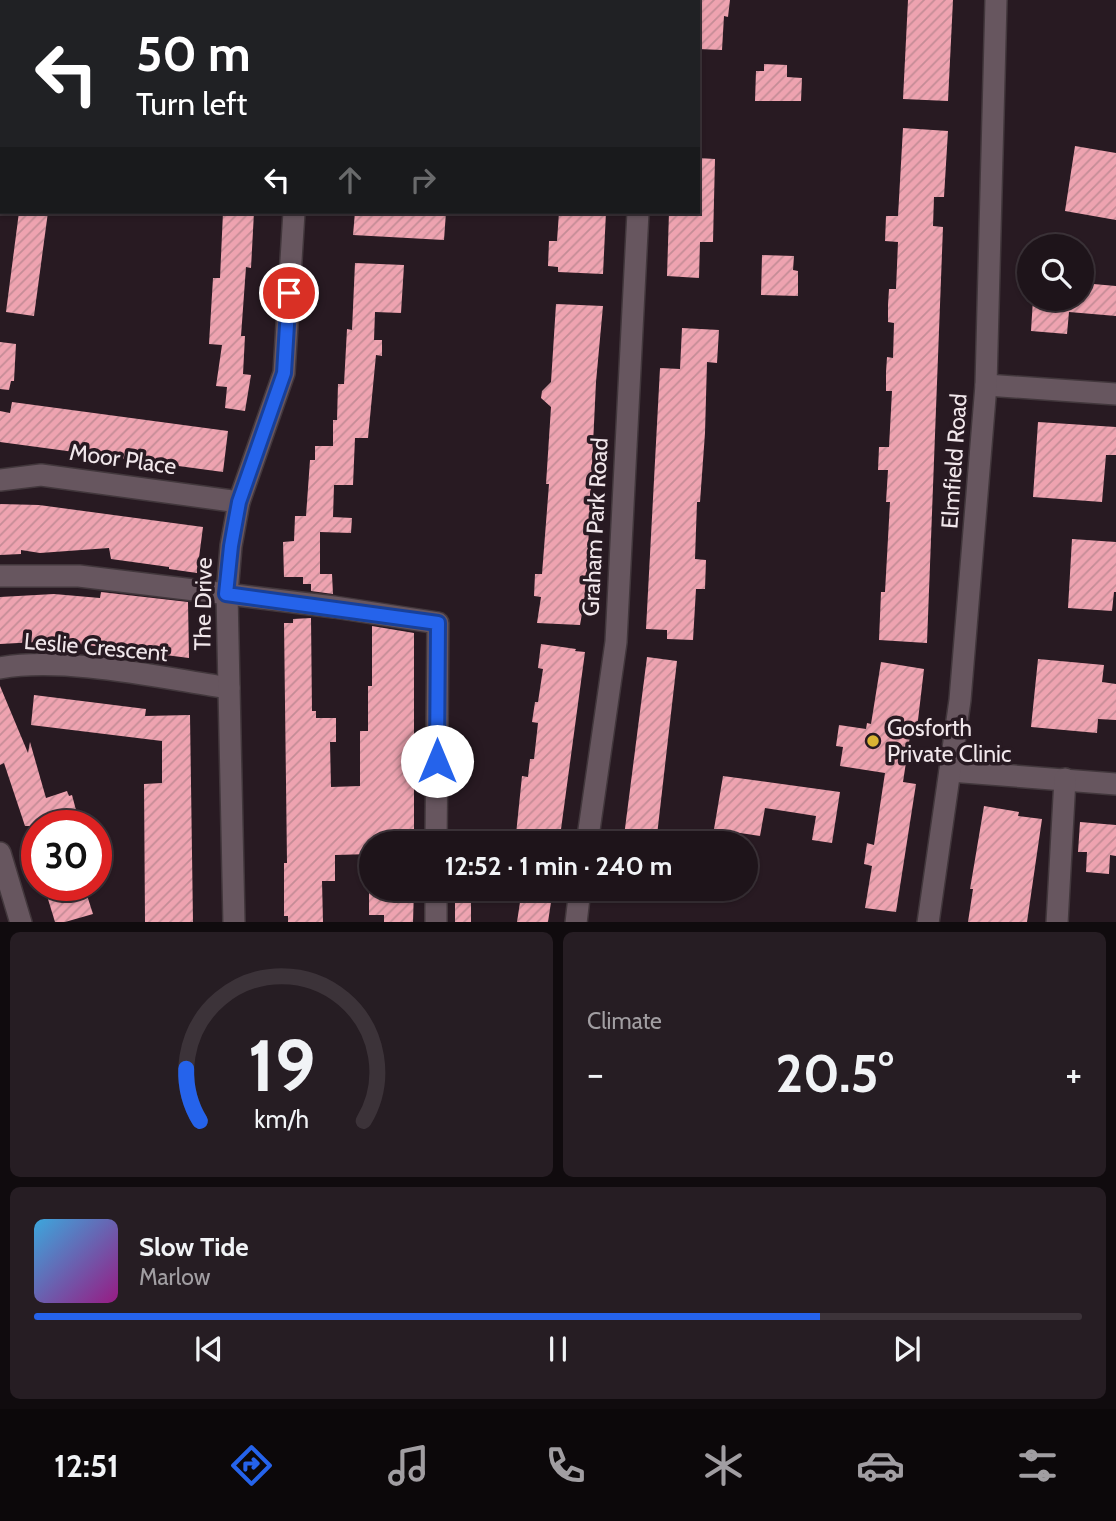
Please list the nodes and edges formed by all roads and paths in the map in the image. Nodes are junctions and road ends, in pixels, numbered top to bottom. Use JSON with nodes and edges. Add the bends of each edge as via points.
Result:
{"nodes":[{"id":1,"x":996,"y":0,"type":"edge"},
{"id":2,"x":294,"y":214,"type":"edge"},
{"id":3,"x":638,"y":214,"type":"edge"},
{"id":4,"x":986,"y":385,"type":"junction"},
{"id":5,"x":1116,"y":394,"type":"edge"},
{"id":6,"x":0,"y":480,"type":"edge"},
{"id":7,"x":239,"y":502,"type":"junction"},
{"id":8,"x":0,"y":576,"type":"edge"},
{"id":9,"x":226,"y":594,"type":"junction"},
{"id":10,"x":0,"y":668,"type":"edge"},
{"id":11,"x":229,"y":688,"type":"junction"},
{"id":12,"x":950,"y":771,"type":"junction"},
{"id":13,"x":1065,"y":779,"type":"junction"},
{"id":14,"x":1116,"y":783,"type":"edge"},
{"id":15,"x":436,"y":831,"type":"edge"},
{"id":16,"x":589,"y":831,"type":"edge"},
{"id":17,"x":0,"y":853,"type":"edge"},
{"id":18,"x":436,"y":901,"type":"edge"},
{"id":19,"x":579,"y":901,"type":"edge"},
{"id":20,"x":21,"y":922,"type":"edge"},
{"id":21,"x":234,"y":922,"type":"edge"},
{"id":22,"x":436,"y":922,"type":"edge"},
{"id":23,"x":576,"y":922,"type":"edge"},
{"id":24,"x":928,"y":922,"type":"edge"},
{"id":25,"x":1057,"y":922,"type":"edge"}],
"edges":[{"from":1,"to":4,"type":"street","name":"Elmfield Road"},
{"from":2,"to":7,"type":"street","name":"The Drive","via":[[284,373]]},
{"from":3,"to":16,"type":"street","name":"Graham Park Road","via":[[616,642]]},
{"from":4,"to":5,"type":"street"},
{"from":4,"to":12,"type":"street","name":"Elmfield Road","via":[[967,630]]},
{"from":6,"to":7,"type":"street","name":"Moor Place","via":[[41,475]]},
{"from":7,"to":9,"type":"street","name":"The Drive"},
{"from":8,"to":9,"type":"street","via":[[79,576]]},
{"from":9,"to":11,"type":"street","name":"The Drive"},
{"from":9,"to":15,"type":"street","via":[[438,623]]},
{"from":10,"to":11,"type":"street","name":"Leslie Crescent","via":[[23,664],[97,669]]},
{"from":11,"to":21,"type":"street","name":"The Drive"},
{"from":12,"to":13,"type":"street"},
{"from":12,"to":24,"type":"street","name":"Elmfield Road"},
{"from":13,"to":14,"type":"street"},
{"from":13,"to":25,"type":"street"},
{"from":17,"to":20,"type":"street"},
{"from":18,"to":22,"type":"street"},
{"from":19,"to":23,"type":"street"}]}
